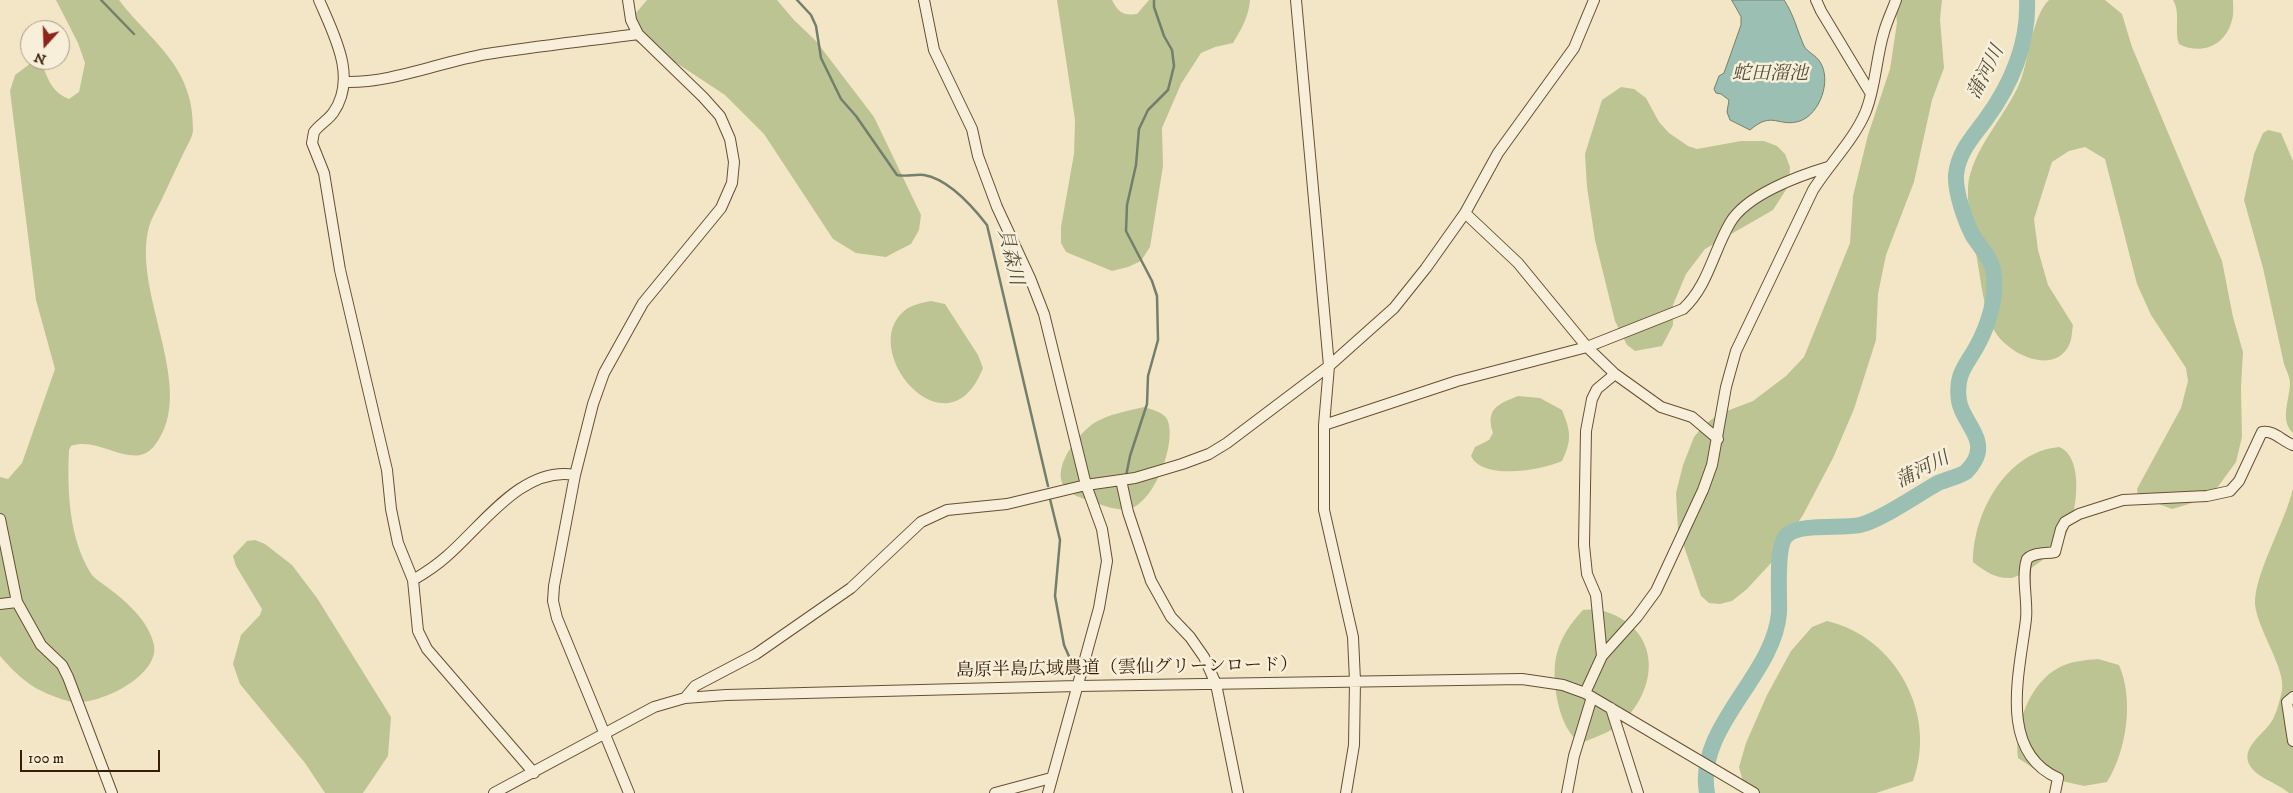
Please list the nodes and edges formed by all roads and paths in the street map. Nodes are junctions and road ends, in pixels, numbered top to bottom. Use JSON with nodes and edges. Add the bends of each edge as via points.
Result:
{"nodes":[{"id":1,"x":320,"y":0,"type":"edge"},
{"id":2,"x":628,"y":0,"type":"edge"},
{"id":3,"x":924,"y":0,"type":"edge"},
{"id":4,"x":1296,"y":0,"type":"edge"},
{"id":5,"x":1594,"y":0,"type":"edge"},
{"id":6,"x":1816,"y":0,"type":"edge"},
{"id":7,"x":1896,"y":0,"type":"edge"},
{"id":8,"x":638,"y":34,"type":"junction"},
{"id":9,"x":345,"y":82,"type":"junction"},
{"id":10,"x":1871,"y":94,"type":"junction"},
{"id":11,"x":1828,"y":167,"type":"junction"},
{"id":12,"x":1465,"y":213,"type":"junction"},
{"id":13,"x":1587,"y":347,"type":"junction"},
{"id":14,"x":1329,"y":366,"type":"junction"},
{"id":15,"x":1615,"y":374,"type":"junction"},
{"id":16,"x":1324,"y":425,"type":"junction"},
{"id":17,"x":1718,"y":439,"type":"junction"},
{"id":18,"x":2293,"y":445,"type":"edge"},
{"id":19,"x":575,"y":475,"type":"junction"},
{"id":20,"x":1121,"y":480,"type":"junction"},
{"id":21,"x":1086,"y":485,"type":"junction"},
{"id":22,"x":0,"y":519,"type":"edge"},
{"id":23,"x":413,"y":580,"type":"junction"},
{"id":24,"x":17,"y":602,"type":"junction"},
{"id":25,"x":0,"y":604,"type":"edge"},
{"id":26,"x":1602,"y":656,"type":"junction"},
{"id":27,"x":1355,"y":681,"type":"junction"},
{"id":28,"x":1216,"y":684,"type":"junction"},
{"id":29,"x":1077,"y":686,"type":"junction"},
{"id":30,"x":1588,"y":695,"type":"junction"},
{"id":31,"x":2293,"y":697,"type":"edge"},
{"id":32,"x":685,"y":698,"type":"junction"},
{"id":33,"x":1611,"y":708,"type":"junction"},
{"id":34,"x":604,"y":734,"type":"junction"},
{"id":35,"x":2293,"y":741,"type":"edge"},
{"id":36,"x":534,"y":773,"type":"junction"},
{"id":37,"x":1051,"y":778,"type":"junction"},
{"id":38,"x":112,"y":793,"type":"edge"},
{"id":39,"x":494,"y":793,"type":"edge"},
{"id":40,"x":629,"y":793,"type":"edge"},
{"id":41,"x":995,"y":793,"type":"edge"},
{"id":42,"x":1048,"y":793,"type":"edge"},
{"id":43,"x":1238,"y":793,"type":"edge"},
{"id":44,"x":1346,"y":793,"type":"edge"},
{"id":45,"x":1567,"y":793,"type":"edge"},
{"id":46,"x":1638,"y":793,"type":"edge"},
{"id":47,"x":1754,"y":793,"type":"edge"},
{"id":48,"x":2055,"y":793,"type":"edge"}],
"edges":[{"from":1,"to":9,"type":"street","via":[[339,48]]},
{"from":2,"to":8,"type":"street"},
{"from":3,"to":21,"type":"street","via":[[934,50],[972,129],[996,207],[1044,314]]},
{"from":4,"to":14,"type":"street"},
{"from":5,"to":12,"type":"street","via":[[1574,48],[1498,153]]},
{"from":6,"to":10,"type":"street"},
{"from":7,"to":10,"type":"street","via":[[1884,32]]},
{"from":8,"to":9,"type":"street","via":[[486,54],[384,79]]},
{"from":8,"to":19,"type":"street","via":[[720,116],[730,139],[734,162],[732,183],[721,208],[643,303],[617,345],[593,404]]},
{"from":9,"to":23,"type":"street","via":[[338,104],[332,115],[314,132],[312,143],[324,173],[340,270],[387,470],[398,543]]},
{"from":10,"to":11,"type":"street","via":[[1860,126]]},
{"from":11,"to":13,"type":"street","via":[[1776,186],[1741,209],[1730,222],[1694,300],[1683,310]]},
{"from":11,"to":17,"type":"street","via":[[1795,225],[1736,351],[1726,387]]},
{"from":12,"to":13,"type":"street","via":[[1518,263]]},
{"from":12,"to":14,"type":"street","via":[[1394,308]]},
{"from":13,"to":15,"type":"street"},
{"from":13,"to":16,"type":"street","via":[[1457,382]]},
{"from":14,"to":16,"type":"street"},
{"from":14,"to":20,"type":"street","via":[[1209,454]]},
{"from":15,"to":17,"type":"street","via":[[1661,407],[1692,417]]},
{"from":15,"to":26,"type":"street","via":[[1597,389],[1586,431],[1584,545],[1587,574],[1596,595]]},
{"from":16,"to":27,"type":"street","via":[[1324,510],[1353,637]]},
{"from":17,"to":26,"type":"street","via":[[1703,490],[1656,591]]},
{"from":18,"to":48,"type":"street","via":[[2275,434],[2262,432],[2239,481],[2230,491],[2207,496],[2123,500],[2079,514],[2065,522],[2054,552],[2027,559],[2026,618],[2018,670],[2018,722],[2023,745],[2035,762],[2058,778]]},
{"from":19,"to":23,"type":"street","via":[[550,474],[512,496],[497,506],[449,555]]},
{"from":19,"to":34,"type":"street","via":[[553,601]]},
{"from":20,"to":21,"type":"street"},
{"from":20,"to":28,"type":"street","via":[[1151,581],[1171,617],[1190,636],[1204,657]]},
{"from":21,"to":29,"type":"street","via":[[1102,529],[1107,561],[1099,608]]},
{"from":21,"to":32,"type":"street","via":[[1007,504],[947,510],[921,522],[851,588],[756,654],[695,686]]},
{"from":22,"to":24,"type":"street"},
{"from":23,"to":36,"type":"street","via":[[418,631],[427,649]]},
{"from":24,"to":25,"type":"street"},
{"from":24,"to":38,"type":"street","via":[[42,645],[62,665],[68,677]]},
{"from":26,"to":30,"type":"street"},
{"from":27,"to":28,"type":"street","name":"島原半島広域農道（雲仙グリーンロード）"},
{"from":27,"to":30,"type":"street","name":"島原半島広域農道（雲仙グリーンロード）","via":[[1522,679],[1563,685]]},
{"from":27,"to":44,"type":"street","via":[[1354,745]]},
{"from":28,"to":29,"type":"street","name":"島原半島広域農道（雲仙グリーンロード）"},
{"from":28,"to":43,"type":"street"},
{"from":29,"to":32,"type":"street","name":"島原半島広域農道（雲仙グリーンロード）"},
{"from":29,"to":37,"type":"street"},
{"from":30,"to":33,"type":"street","name":"島原半島広域農道（雲仙グリーンロード）"},
{"from":30,"to":45,"type":"street"},
{"from":31,"to":35,"type":"street","via":[[2286,708]]},
{"from":32,"to":34,"type":"street","name":"島原半島広域農道（雲仙グリーンロード）","via":[[654,707]]},
{"from":33,"to":46,"type":"street"},
{"from":33,"to":47,"type":"street","name":"島原半島広域農道（雲仙グリーンロード）"},
{"from":34,"to":36,"type":"street","name":"島原半島広域農道（雲仙グリーンロード）"},
{"from":34,"to":40,"type":"street"},
{"from":36,"to":39,"type":"street","name":"島原半島広域農道（雲仙グリーンロード）"},
{"from":37,"to":41,"type":"street"},
{"from":37,"to":42,"type":"street"}]}
